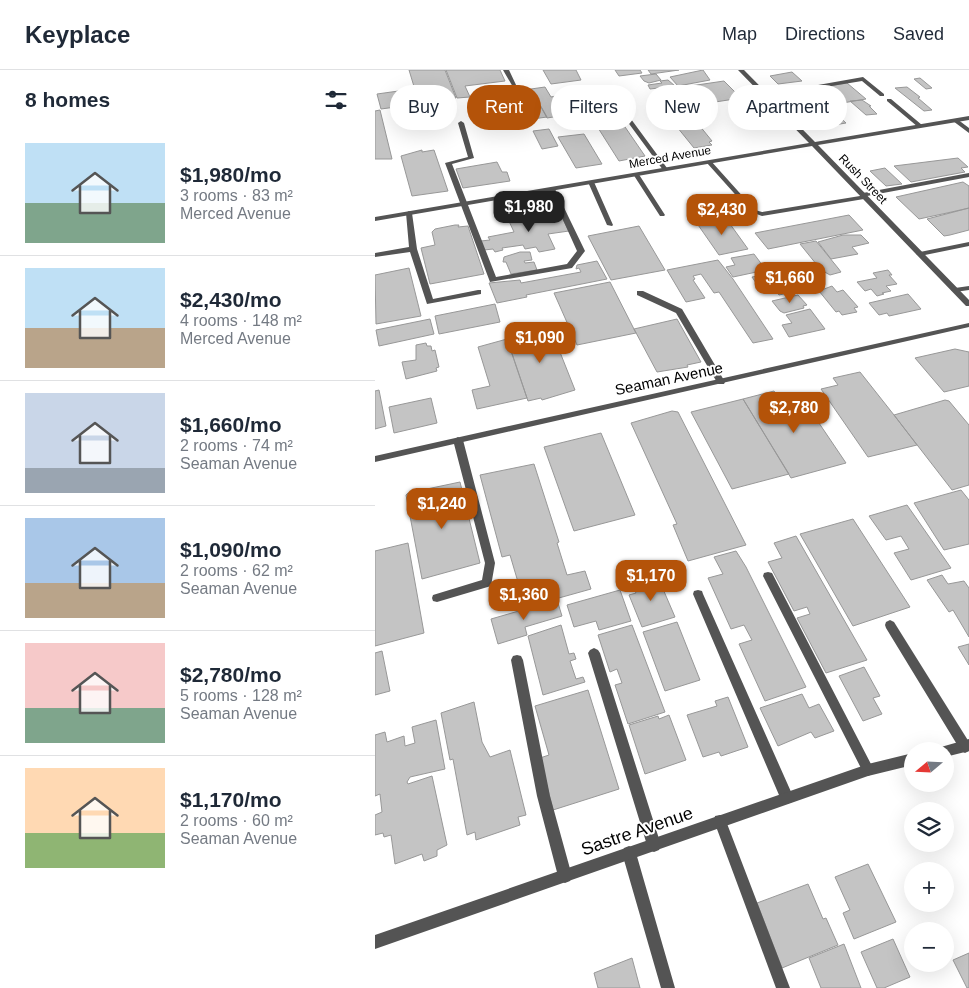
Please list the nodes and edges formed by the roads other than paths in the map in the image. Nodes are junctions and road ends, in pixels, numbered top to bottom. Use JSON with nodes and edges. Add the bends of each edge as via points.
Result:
{"nodes":[{"id":1,"x":506,"y":70,"type":"edge"},
{"id":2,"x":741,"y":70,"type":"edge"},
{"id":3,"x":514,"y":85,"type":"edge"},
{"id":4,"x":755,"y":85,"type":"edge"},
{"id":5,"x":830,"y":85,"type":"edge"},
{"id":6,"x":882,"y":95,"type":"dead end"},
{"id":7,"x":889,"y":100,"type":"dead end"},
{"id":8,"x":969,"y":118,"type":"edge"},
{"id":9,"x":955,"y":120,"type":"junction"},
{"id":10,"x":461,"y":123,"type":"dead end"},
{"id":11,"x":921,"y":126,"type":"junction"},
{"id":12,"x":636,"y":130,"type":"edge"},
{"id":13,"x":799,"y":130,"type":"edge"},
{"id":14,"x":969,"y":131,"type":"edge"},
{"id":15,"x":813,"y":144,"type":"junction"},
{"id":16,"x":709,"y":162,"type":"junction"},
{"id":17,"x":665,"y":169,"type":"junction"},
{"id":18,"x":636,"y":174,"type":"junction"},
{"id":19,"x":969,"y":175,"type":"edge"},
{"id":20,"x":591,"y":182,"type":"junction"},
{"id":21,"x":552,"y":189,"type":"junction"},
{"id":22,"x":864,"y":196,"type":"junction"},
{"id":23,"x":465,"y":204,"type":"junction"},
{"id":24,"x":409,"y":213,"type":"junction"},
{"id":25,"x":662,"y":214,"type":"dead end"},
{"id":26,"x":375,"y":219,"type":"edge"},
{"id":27,"x":610,"y":225,"type":"dead end"},
{"id":28,"x":969,"y":244,"type":"edge"},
{"id":29,"x":413,"y":248,"type":"junction"},
{"id":30,"x":920,"y":254,"type":"junction"},
{"id":31,"x":375,"y":255,"type":"edge"},
{"id":32,"x":969,"y":288,"type":"edge"},
{"id":33,"x":955,"y":290,"type":"junction"},
{"id":34,"x":478,"y":292,"type":"dead end"},
{"id":35,"x":640,"y":293,"type":"dead end"},
{"id":36,"x":969,"y":304,"type":"edge"},
{"id":37,"x":969,"y":325,"type":"edge"},
{"id":38,"x":721,"y":382,"type":"junction"},
{"id":39,"x":458,"y":440,"type":"junction"},
{"id":40,"x":375,"y":459,"type":"edge"},
{"id":41,"x":767,"y":576,"type":"dead end"},
{"id":42,"x":698,"y":594,"type":"dead end"},
{"id":43,"x":437,"y":598,"type":"dead end"},
{"id":44,"x":890,"y":625,"type":"dead end"},
{"id":45,"x":594,"y":653,"type":"dead end"},
{"id":46,"x":517,"y":660,"type":"dead end"},
{"id":47,"x":967,"y":746,"type":"edge"},
{"id":48,"x":954,"y":749,"type":"edge"},
{"id":49,"x":904,"y":761,"type":"edge"},
{"id":50,"x":868,"y":770,"type":"junction"},
{"id":51,"x":787,"y":798,"type":"junction"},
{"id":52,"x":720,"y":821,"type":"junction"},
{"id":53,"x":654,"y":845,"type":"junction"},
{"id":54,"x":629,"y":853,"type":"junction"},
{"id":55,"x":565,"y":876,"type":"junction"},
{"id":56,"x":375,"y":942,"type":"edge"},
{"id":57,"x":669,"y":988,"type":"edge"},
{"id":58,"x":783,"y":988,"type":"edge"}],
"edges":[{"from":1,"to":3,"type":"street"},
{"from":2,"to":4,"type":"street","name":"Rush Street"},
{"from":5,"to":6,"type":"street","via":[[863,80]]},
{"from":7,"to":11,"type":"street"},
{"from":8,"to":9,"type":"street","name":"Merced Avenue"},
{"from":9,"to":11,"type":"street","name":"Merced Avenue"},
{"from":9,"to":14,"type":"street"},
{"from":10,"to":23,"type":"street","via":[[471,158],[448,163]]},
{"from":11,"to":15,"type":"street","name":"Merced Avenue"},
{"from":12,"to":17,"type":"street"},
{"from":13,"to":15,"type":"street","name":"Rush Street"},
{"from":15,"to":16,"type":"street","name":"Merced Avenue"},
{"from":15,"to":22,"type":"street","name":"Rush Street"},
{"from":16,"to":17,"type":"street","name":"Merced Avenue"},
{"from":16,"to":22,"type":"street","via":[[753,211],[762,214]]},
{"from":17,"to":18,"type":"street","name":"Merced Avenue"},
{"from":18,"to":20,"type":"street","name":"Merced Avenue"},
{"from":18,"to":25,"type":"street"},
{"from":19,"to":22,"type":"street"},
{"from":20,"to":21,"type":"street","name":"Merced Avenue"},
{"from":20,"to":27,"type":"street"},
{"from":21,"to":23,"type":"street","name":"Merced Avenue"},
{"from":21,"to":23,"type":"street","via":[[581,251],[569,266],[495,280]]},
{"from":22,"to":30,"type":"street","name":"Rush Street"},
{"from":23,"to":24,"type":"street","name":"Merced Avenue"},
{"from":24,"to":26,"type":"street","name":"Merced Avenue"},
{"from":24,"to":29,"type":"street"},
{"from":28,"to":30,"type":"street"},
{"from":29,"to":31,"type":"street"},
{"from":29,"to":34,"type":"street","via":[[430,302]]},
{"from":30,"to":33,"type":"street","name":"Rush Street"},
{"from":32,"to":33,"type":"street"},
{"from":33,"to":36,"type":"street","name":"Rush Street"},
{"from":35,"to":38,"type":"street","via":[[679,311]]},
{"from":37,"to":38,"type":"street","name":"Seaman Avenue"},
{"from":38,"to":39,"type":"street","name":"Seaman Avenue"},
{"from":39,"to":40,"type":"street","name":"Seaman Avenue"},
{"from":39,"to":43,"type":"street","via":[[490,564],[487,583]]},
{"from":41,"to":50,"type":"street"},
{"from":42,"to":51,"type":"street"},
{"from":44,"to":47,"type":"street"},
{"from":45,"to":53,"type":"street"},
{"from":46,"to":55,"type":"street","via":[[539,774]]},
{"from":47,"to":48,"type":"street"},
{"from":49,"to":50,"type":"street","name":"Sastre Avenue"},
{"from":50,"to":51,"type":"street","name":"Sastre Avenue"},
{"from":51,"to":52,"type":"street","name":"Sastre Avenue"},
{"from":52,"to":53,"type":"street","name":"Sastre Avenue"},
{"from":52,"to":58,"type":"street"},
{"from":53,"to":54,"type":"street","name":"Sastre Avenue"},
{"from":54,"to":55,"type":"street","name":"Sastre Avenue"},
{"from":54,"to":57,"type":"street"},
{"from":55,"to":56,"type":"street","name":"Sastre Avenue"}]}
